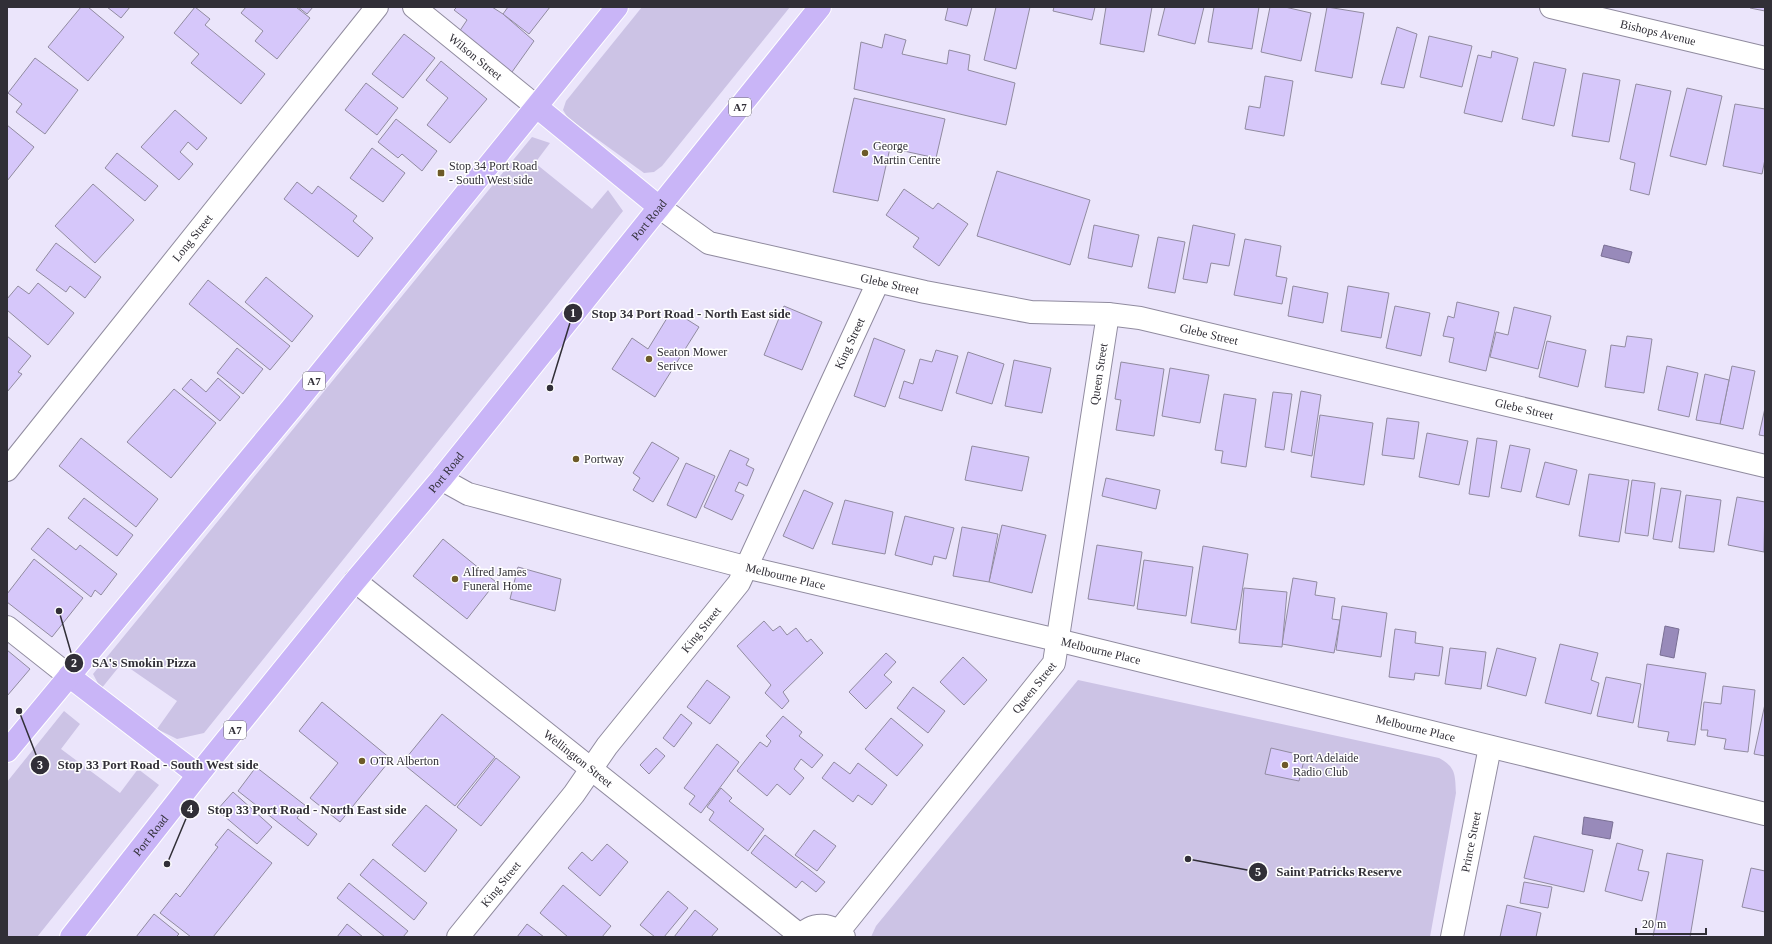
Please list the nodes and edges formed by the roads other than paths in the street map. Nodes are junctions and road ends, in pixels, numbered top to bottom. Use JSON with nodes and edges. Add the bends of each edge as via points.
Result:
{"nodes":[{"id":1,"x":377,"y":7,"type":"edge"},
{"id":2,"x":414,"y":7,"type":"edge"},
{"id":3,"x":618,"y":7,"type":"edge"},
{"id":4,"x":820,"y":7,"type":"edge"},
{"id":5,"x":1551,"y":7,"type":"edge"},
{"id":6,"x":1765,"y":58,"type":"edge"},
{"id":7,"x":537,"y":107,"type":"junction"},
{"id":8,"x":659,"y":206,"type":"junction"},
{"id":9,"x":878,"y":282,"type":"junction"},
{"id":10,"x":1108,"y":314,"type":"junction"},
{"id":11,"x":1765,"y":466,"type":"edge"},
{"id":12,"x":7,"y":470,"type":"edge"},
{"id":13,"x":441,"y":479,"type":"junction"},
{"id":14,"x":745,"y":567,"type":"junction"},
{"id":15,"x":355,"y":581,"type":"junction"},
{"id":16,"x":7,"y":627,"type":"edge"},
{"id":17,"x":1057,"y":640,"type":"junction"},
{"id":18,"x":69,"y":676,"type":"junction"},
{"id":19,"x":1490,"y":747,"type":"junction"},
{"id":20,"x":7,"y":751,"type":"edge"},
{"id":21,"x":591,"y":769,"type":"junction"},
{"id":22,"x":198,"y":775,"type":"junction"},
{"id":23,"x":1765,"y":814,"type":"edge"},
{"id":24,"x":842,"y":934,"type":"edge"},
{"id":25,"x":800,"y":936,"type":"edge"},
{"id":26,"x":71,"y":937,"type":"edge"},
{"id":27,"x":458,"y":937,"type":"edge"},
{"id":28,"x":1452,"y":937,"type":"edge"}],
"edges":[{"from":1,"to":12,"type":"street","name":"Long Street"},
{"from":2,"to":7,"type":"street","name":"Wilson Street"},
{"from":3,"to":7,"type":"highway","number":"A7"},
{"from":4,"to":8,"type":"highway","name":"Port Road","number":"A7"},
{"from":5,"to":6,"type":"street","name":"Bishops Avenue"},
{"from":7,"to":8,"type":"highway"},
{"from":7,"to":18,"type":"highway","number":"A7"},
{"from":8,"to":9,"type":"street","name":"Glebe Street","via":[[709,243]]},
{"from":8,"to":13,"type":"highway","name":"Port Road","number":"A7"},
{"from":9,"to":10,"type":"street","name":"Glebe Street","via":[[1031,312]]},
{"from":9,"to":14,"type":"street","name":"King Street"},
{"from":10,"to":11,"type":"street","name":"Glebe Street","via":[[1140,318]]},
{"from":10,"to":17,"type":"street","name":"Queen Street"},
{"from":13,"to":14,"type":"street","name":"Melbourne Place","via":[[468,494]]},
{"from":13,"to":15,"type":"highway","name":"Port Road","number":"A7"},
{"from":14,"to":17,"type":"street","name":"Melbourne Place"},
{"from":14,"to":21,"type":"street","name":"King Street","via":[[738,583],[611,740]]},
{"from":15,"to":21,"type":"street","name":"Wellington Street"},
{"from":15,"to":22,"type":"highway","name":"Port Road","number":"A7"},
{"from":16,"to":18,"type":"street"},
{"from":17,"to":19,"type":"street","name":"Melbourne Place"},
{"from":17,"to":24,"type":"street","name":"Queen Street","via":[[1054,663]]},
{"from":18,"to":20,"type":"highway","number":"A7"},
{"from":18,"to":22,"type":"highway"},
{"from":19,"to":23,"type":"street","name":"Melbourne Place"},
{"from":19,"to":28,"type":"street","name":"Prince Street"},
{"from":21,"to":25,"type":"street","name":"Wellington Street"},
{"from":21,"to":27,"type":"street","name":"King Street","via":[[574,794]]},
{"from":22,"to":26,"type":"highway","name":"Port Road","number":"A7"},
{"from":24,"to":25,"type":"street","via":[[831,927],[814,926]]}]}
